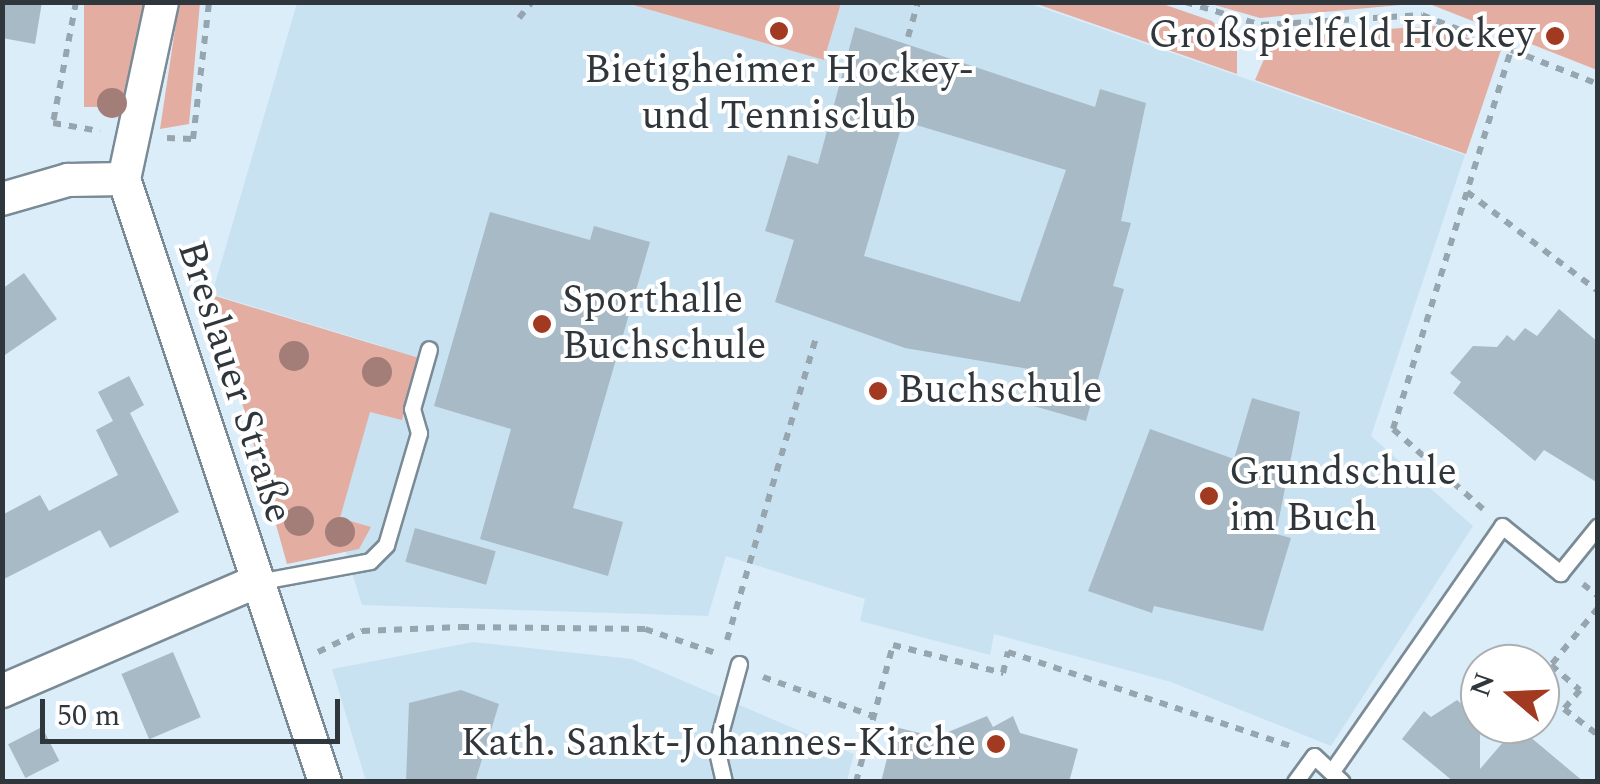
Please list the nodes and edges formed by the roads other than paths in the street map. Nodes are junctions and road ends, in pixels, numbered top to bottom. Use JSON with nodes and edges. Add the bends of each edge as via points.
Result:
{"nodes":[{"id":1,"x":162,"y":2,"type":"edge"},
{"id":2,"x":124,"y":179,"type":"junction"},
{"id":3,"x":2,"y":199,"type":"edge"},
{"id":4,"x":429,"y":349,"type":"dead end"},
{"id":5,"x":1598,"y":526,"type":"edge"},
{"id":6,"x":253,"y":583,"type":"junction"},
{"id":7,"x":739,"y":664,"type":"road end"},
{"id":8,"x":2,"y":691,"type":"edge"},
{"id":9,"x":1337,"y":776,"type":"edge"},
{"id":10,"x":325,"y":782,"type":"edge"},
{"id":11,"x":724,"y":782,"type":"edge"},
{"id":12,"x":1295,"y":782,"type":"edge"}],
"edges":[{"from":1,"to":2,"type":"street"},
{"from":2,"to":3,"type":"street","via":[[68,180]]},
{"from":2,"to":6,"type":"street","name":"Breslauer Straße"},
{"from":4,"to":6,"type":"lane","via":[[412,409],[418,433],[386,545],[370,561]]},
{"from":5,"to":9,"type":"lane","via":[[1560,573],[1502,526]]},
{"from":6,"to":8,"type":"street"},
{"from":6,"to":10,"type":"street","name":"Breslauer Straße"},
{"from":7,"to":11,"type":"lane","via":[[716,748]]},
{"from":9,"to":12,"type":"lane","via":[[1314,756]]}]}
